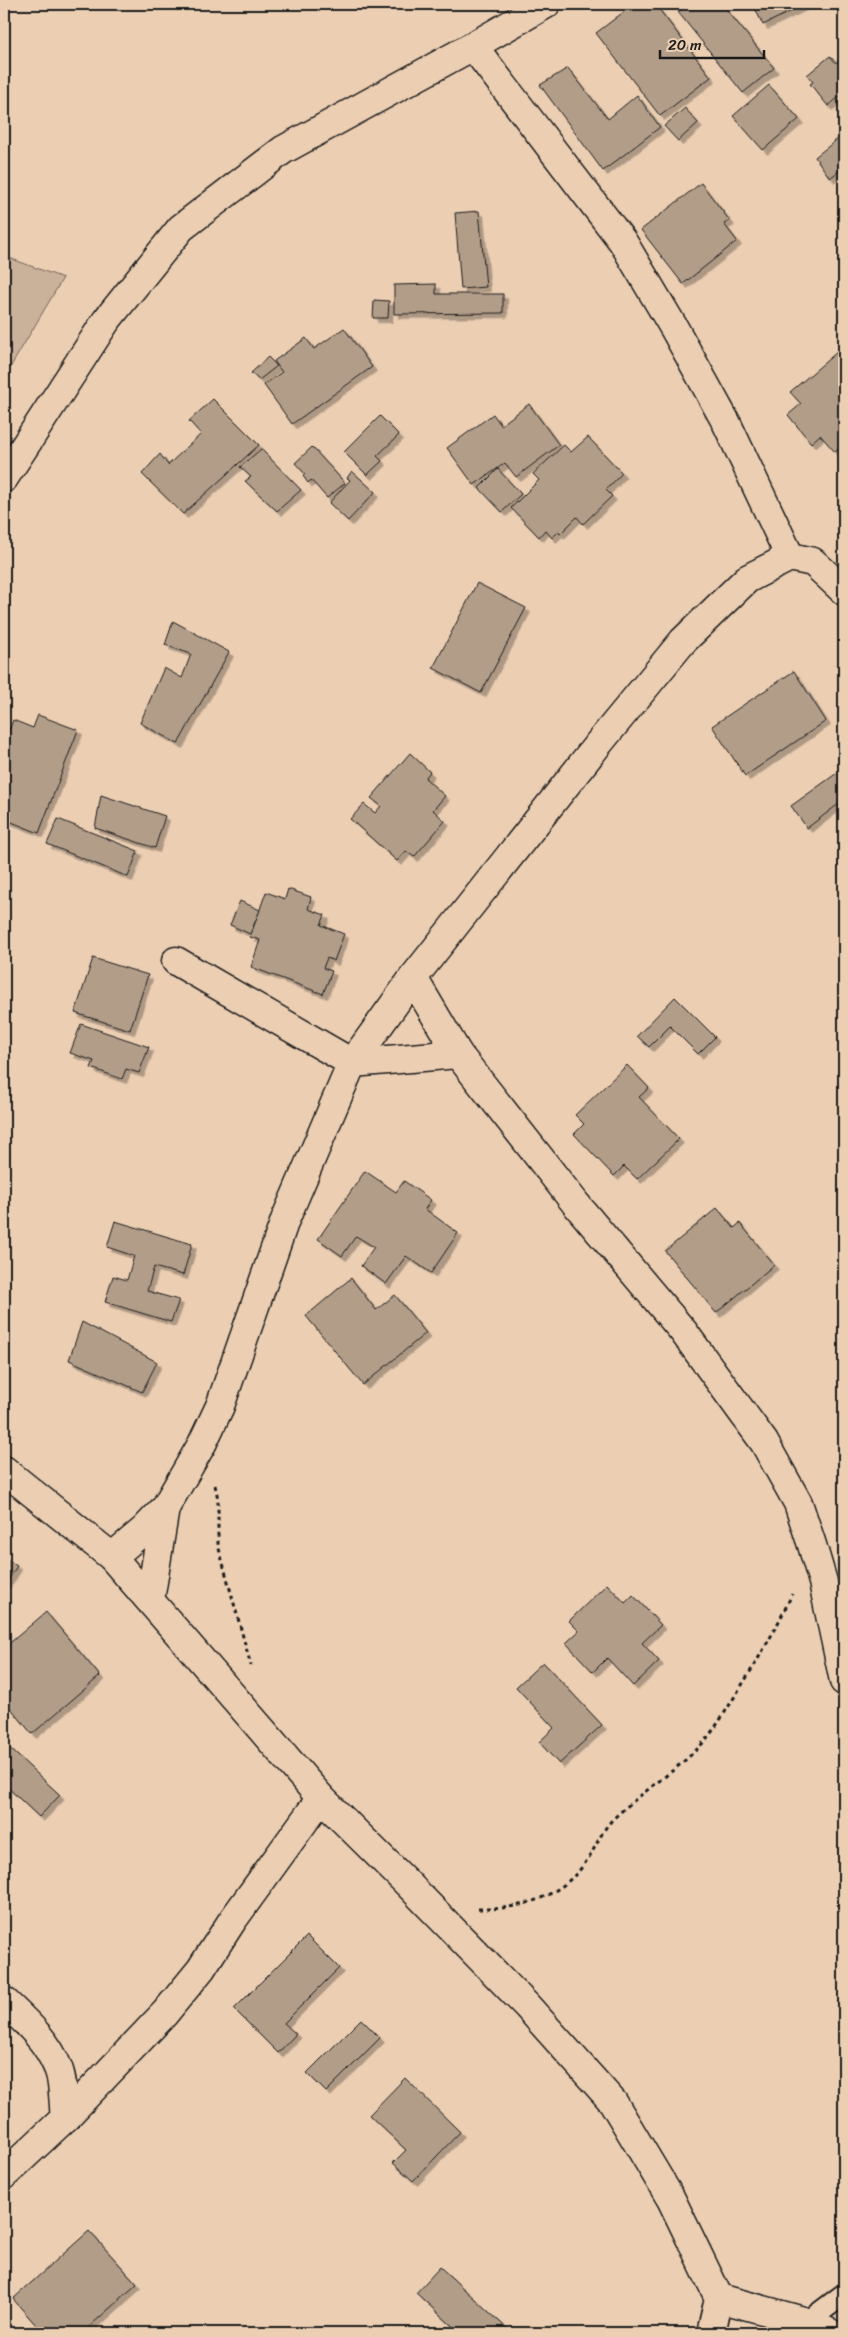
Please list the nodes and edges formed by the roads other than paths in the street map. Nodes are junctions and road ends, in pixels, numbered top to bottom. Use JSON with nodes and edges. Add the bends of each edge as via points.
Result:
{"nodes":[{"id":1,"x":546,"y":4,"type":"edge"},
{"id":2,"x":473,"y":46,"type":"junction"},
{"id":3,"x":4,"y":478,"type":"edge"},
{"id":4,"x":790,"y":558,"type":"junction"},
{"id":5,"x":844,"y":591,"type":"edge"},
{"id":6,"x":176,"y":962,"type":"dead end"},
{"id":7,"x":413,"y":978,"type":"junction"},
{"id":8,"x":458,"y":1054,"type":"junction"},
{"id":9,"x":352,"y":1063,"type":"junction"},
{"id":10,"x":4,"y":1470,"type":"edge"},
{"id":11,"x":164,"y":1508,"type":"junction"},
{"id":12,"x":112,"y":1557,"type":"junction"},
{"id":13,"x":150,"y":1600,"type":"junction"},
{"id":14,"x":844,"y":1681,"type":"edge"},
{"id":15,"x":321,"y":1798,"type":"junction"},
{"id":16,"x":4,"y":2001,"type":"edge"},
{"id":17,"x":65,"y":2118,"type":"junction"},
{"id":18,"x":4,"y":2175,"type":"edge"},
{"id":19,"x":844,"y":2294,"type":"edge"},
{"id":20,"x":719,"y":2298,"type":"junction"},
{"id":21,"x":818,"y":2328,"type":"edge"},
{"id":22,"x":711,"y":2333,"type":"edge"}],
"edges":[{"from":1,"to":2,"type":"street"},
{"from":2,"to":3,"type":"street","via":[[283,150],[181,228],[106,321]]},
{"from":2,"to":4,"type":"street","via":[[623,242],[727,424]]},
{"from":4,"to":5,"type":"street","via":[[813,562]]},
{"from":4,"to":7,"type":"street","via":[[747,579],[683,641]]},
{"from":6,"to":9,"type":"street"},
{"from":7,"to":8,"type":"street"},
{"from":7,"to":9,"type":"street"},
{"from":8,"to":9,"type":"street"},
{"from":8,"to":14,"type":"street","via":[[717,1376],[769,1451],[798,1503],[812,1545]]},
{"from":9,"to":11,"type":"street","via":[[285,1220],[220,1406],[202,1444]]},
{"from":10,"to":12,"type":"street"},
{"from":11,"to":12,"type":"street"},
{"from":11,"to":13,"type":"street"},
{"from":12,"to":13,"type":"street"},
{"from":13,"to":15,"type":"street"},
{"from":15,"to":17,"type":"street","via":[[195,1976],[165,2013]]},
{"from":15,"to":20,"type":"street","via":[[527,2006],[613,2102],[671,2199]]},
{"from":16,"to":17,"type":"street","via":[[34,2030],[59,2069]]},
{"from":17,"to":18,"type":"street"},
{"from":19,"to":21,"type":"lane"},
{"from":20,"to":21,"type":"street"},
{"from":20,"to":22,"type":"street"}]}
